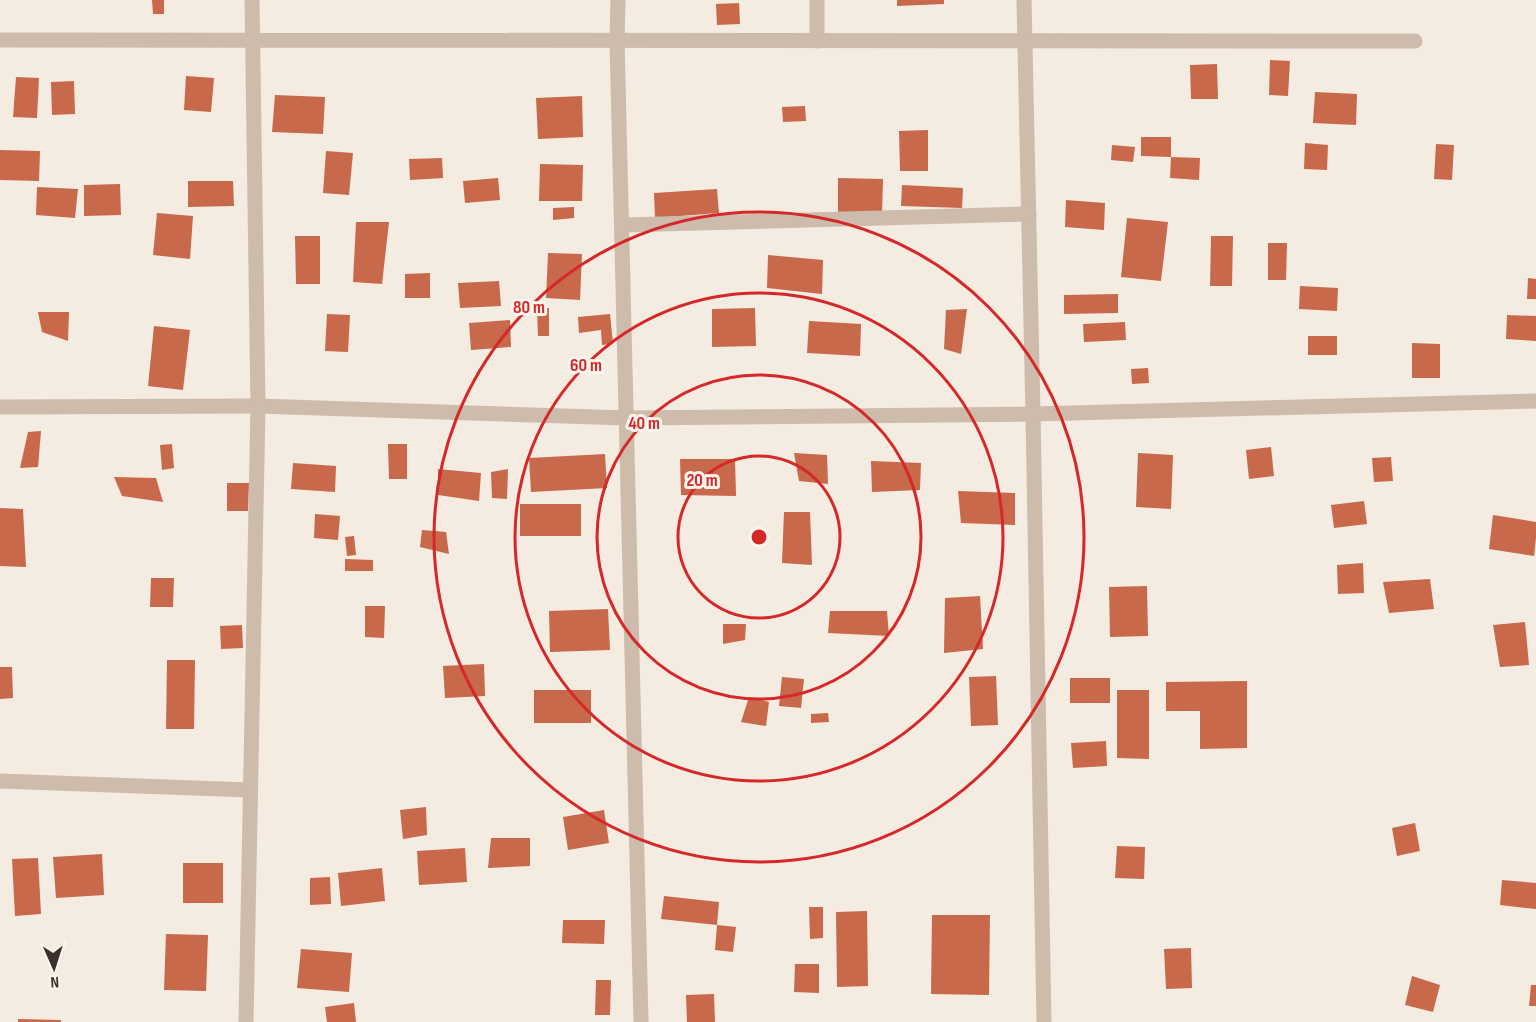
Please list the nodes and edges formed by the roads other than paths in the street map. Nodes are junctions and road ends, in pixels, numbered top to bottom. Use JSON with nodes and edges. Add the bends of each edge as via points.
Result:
{"nodes":[{"id":1,"x":252,"y":0,"type":"edge"},
{"id":2,"x":618,"y":0,"type":"edge"},
{"id":3,"x":817,"y":0,"type":"edge"},
{"id":4,"x":1024,"y":0,"type":"edge"},
{"id":5,"x":0,"y":40,"type":"edge"},
{"id":6,"x":253,"y":41,"type":"junction"},
{"id":7,"x":617,"y":41,"type":"junction"},
{"id":8,"x":817,"y":41,"type":"junction"},
{"id":9,"x":1415,"y":41,"type":"dead end"},
{"id":10,"x":1025,"y":42,"type":"junction"},
{"id":11,"x":1029,"y":214,"type":"junction"},
{"id":12,"x":622,"y":225,"type":"junction"},
{"id":13,"x":1536,"y":401,"type":"edge"},
{"id":14,"x":258,"y":406,"type":"junction"},
{"id":15,"x":0,"y":407,"type":"edge"},
{"id":16,"x":1033,"y":414,"type":"junction"},
{"id":17,"x":627,"y":418,"type":"junction"},
{"id":18,"x":0,"y":781,"type":"edge"},
{"id":19,"x":250,"y":790,"type":"junction"},
{"id":20,"x":246,"y":1022,"type":"edge"},
{"id":21,"x":641,"y":1022,"type":"edge"},
{"id":22,"x":1044,"y":1022,"type":"edge"}],
"edges":[{"from":1,"to":6,"type":"street"},
{"from":2,"to":7,"type":"street"},
{"from":3,"to":8,"type":"street"},
{"from":4,"to":10,"type":"street"},
{"from":5,"to":6,"type":"street"},
{"from":6,"to":7,"type":"street"},
{"from":6,"to":14,"type":"street"},
{"from":7,"to":8,"type":"street"},
{"from":7,"to":12,"type":"street"},
{"from":8,"to":10,"type":"street"},
{"from":9,"to":10,"type":"street"},
{"from":10,"to":11,"type":"street"},
{"from":11,"to":12,"type":"street"},
{"from":11,"to":16,"type":"street"},
{"from":12,"to":17,"type":"street"},
{"from":13,"to":16,"type":"street"},
{"from":14,"to":15,"type":"street"},
{"from":14,"to":17,"type":"street"},
{"from":14,"to":19,"type":"street"},
{"from":16,"to":17,"type":"street"},
{"from":16,"to":22,"type":"street"},
{"from":17,"to":21,"type":"street"},
{"from":18,"to":19,"type":"street"},
{"from":19,"to":20,"type":"street"}]}
